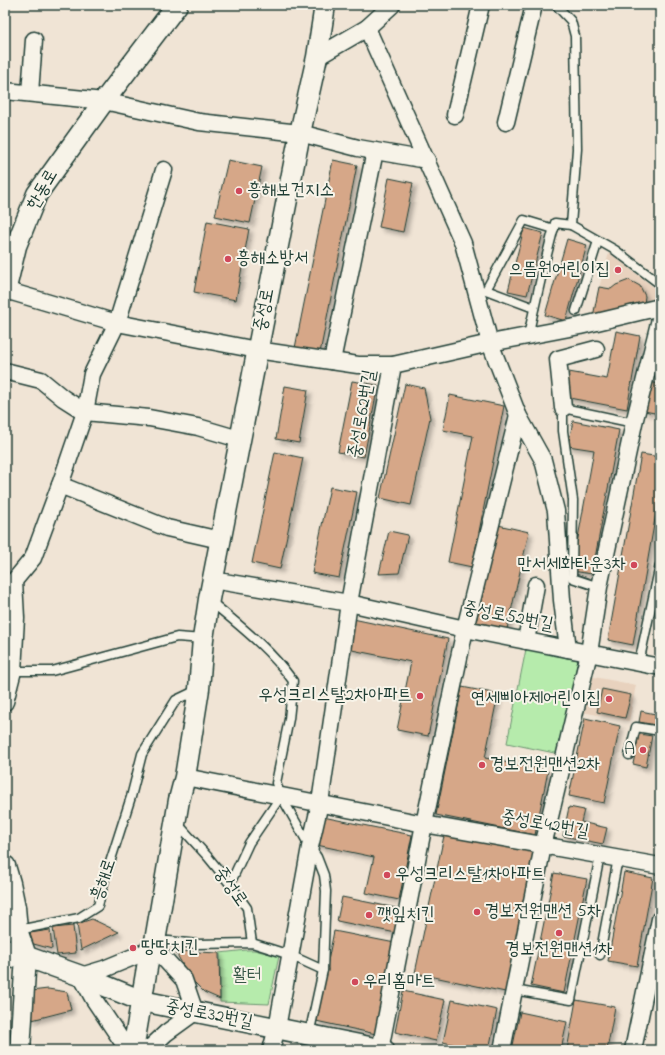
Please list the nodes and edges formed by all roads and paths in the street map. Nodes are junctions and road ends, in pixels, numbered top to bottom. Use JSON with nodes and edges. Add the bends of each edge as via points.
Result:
{"nodes":[{"id":1,"x":177,"y":5,"type":"edge"},
{"id":2,"x":324,"y":5,"type":"edge"},
{"id":3,"x":392,"y":5,"type":"edge"},
{"id":4,"x":480,"y":5,"type":"edge"},
{"id":5,"x":534,"y":5,"type":"edge"},
{"id":6,"x":556,"y":5,"type":"edge"},
{"id":7,"x":367,"y":28,"type":"junction"},
{"id":8,"x":34,"y":40,"type":"dead end"},
{"id":9,"x":317,"y":57,"type":"junction"},
{"id":10,"x":5,"y":91,"type":"edge"},
{"id":11,"x":30,"y":93,"type":"junction"},
{"id":12,"x":104,"y":101,"type":"junction"},
{"id":13,"x":455,"y":115,"type":"dead end"},
{"id":14,"x":506,"y":122,"type":"dead end"},
{"id":15,"x":300,"y":133,"type":"junction"},
{"id":16,"x":376,"y":151,"type":"junction"},
{"id":17,"x":427,"y":160,"type":"junction"},
{"id":18,"x":164,"y":170,"type":"dead end"},
{"id":19,"x":571,"y":225,"type":"junction"},
{"id":20,"x":554,"y":229,"type":"junction"},
{"id":21,"x":598,"y":241,"type":"junction"},
{"id":22,"x":11,"y":247,"type":"edge"},
{"id":23,"x":660,"y":284,"type":"edge"},
{"id":24,"x":5,"y":291,"type":"edge"},
{"id":25,"x":660,"y":307,"type":"edge"},
{"id":26,"x":534,"y":308,"type":"junction"},
{"id":27,"x":576,"y":311,"type":"dead end"},
{"id":28,"x":660,"y":318,"type":"edge"},
{"id":29,"x":117,"y":323,"type":"junction"},
{"id":30,"x":528,"y":336,"type":"junction"},
{"id":31,"x":490,"y":343,"type":"junction"},
{"id":32,"x":596,"y":349,"type":"dead end"},
{"id":33,"x":257,"y":350,"type":"junction"},
{"id":34,"x":332,"y":361,"type":"junction"},
{"id":35,"x":393,"y":365,"type":"junction"},
{"id":36,"x":5,"y":371,"type":"edge"},
{"id":37,"x":563,"y":408,"type":"junction"},
{"id":38,"x":85,"y":412,"type":"junction"},
{"id":39,"x":518,"y":415,"type":"junction"},
{"id":40,"x":634,"y":423,"type":"junction"},
{"id":41,"x":239,"y":439,"type":"junction"},
{"id":42,"x":60,"y":485,"type":"junction"},
{"id":43,"x":220,"y":540,"type":"junction"},
{"id":44,"x":660,"y":565,"type":"edge"},
{"id":45,"x":10,"y":577,"type":"edge"},
{"id":46,"x":536,"y":585,"type":"dead end"},
{"id":47,"x":599,"y":587,"type":"junction"},
{"id":48,"x":211,"y":590,"type":"junction"},
{"id":49,"x":349,"y":603,"type":"junction"},
{"id":50,"x":465,"y":629,"type":"junction"},
{"id":51,"x":203,"y":639,"type":"junction"},
{"id":52,"x":526,"y":641,"type":"junction"},
{"id":53,"x":568,"y":649,"type":"junction"},
{"id":54,"x":589,"y":652,"type":"junction"},
{"id":55,"x":639,"y":663,"type":"junction"},
{"id":56,"x":660,"y":667,"type":"edge"},
{"id":57,"x":14,"y":671,"type":"junction"},
{"id":58,"x":200,"y":689,"type":"junction"},
{"id":59,"x":5,"y":702,"type":"edge"},
{"id":60,"x":660,"y":731,"type":"edge"},
{"id":61,"x":629,"y":755,"type":"dead end"},
{"id":62,"x":185,"y":777,"type":"junction"},
{"id":63,"x":281,"y":796,"type":"junction"},
{"id":64,"x":320,"y":802,"type":"junction"},
{"id":65,"x":175,"y":821,"type":"junction"},
{"id":66,"x":424,"y":824,"type":"junction"},
{"id":67,"x":543,"y":846,"type":"junction"},
{"id":68,"x":310,"y":847,"type":"junction"},
{"id":69,"x":600,"y":856,"type":"junction"},
{"id":70,"x":618,"y":858,"type":"junction"},
{"id":71,"x":5,"y":866,"type":"edge"},
{"id":72,"x":660,"y":866,"type":"edge"},
{"id":73,"x":230,"y":884,"type":"junction"},
{"id":74,"x":660,"y":920,"type":"edge"},
{"id":75,"x":17,"y":930,"type":"junction"},
{"id":76,"x":252,"y":943,"type":"junction"},
{"id":77,"x":152,"y":946,"type":"junction"},
{"id":78,"x":5,"y":949,"type":"edge"},
{"id":79,"x":290,"y":955,"type":"junction"},
{"id":80,"x":26,"y":956,"type":"junction"},
{"id":81,"x":600,"y":956,"type":"dead end"},
{"id":82,"x":5,"y":967,"type":"edge"},
{"id":83,"x":324,"y":970,"type":"junction"},
{"id":84,"x":81,"y":976,"type":"junction"},
{"id":85,"x":514,"y":990,"type":"junction"},
{"id":86,"x":142,"y":1001,"type":"junction"},
{"id":87,"x":195,"y":1012,"type":"junction"},
{"id":88,"x":276,"y":1028,"type":"junction"},
{"id":89,"x":309,"y":1035,"type":"junction"},
{"id":90,"x":20,"y":1050,"type":"edge"},
{"id":91,"x":128,"y":1050,"type":"edge"},
{"id":92,"x":133,"y":1050,"type":"edge"},
{"id":93,"x":145,"y":1050,"type":"edge"},
{"id":94,"x":271,"y":1050,"type":"edge"},
{"id":95,"x":381,"y":1050,"type":"edge"},
{"id":96,"x":502,"y":1050,"type":"edge"},
{"id":97,"x":633,"y":1050,"type":"edge"}],
"edges":[{"from":1,"to":12,"type":"street","name":"한동로"},
{"from":2,"to":9,"type":"street","name":"중성로"},
{"from":3,"to":7,"type":"street"},
{"from":4,"to":13,"type":"street"},
{"from":5,"to":14,"type":"street"},
{"from":6,"to":19,"type":"lane","via":[[571,21],[575,36],[577,149]]},
{"from":7,"to":9,"type":"street"},
{"from":7,"to":17,"type":"street"},
{"from":8,"to":11,"type":"street"},
{"from":9,"to":15,"type":"street","name":"중성로"},
{"from":10,"to":11,"type":"street"},
{"from":11,"to":12,"type":"street"},
{"from":12,"to":15,"type":"street","via":[[198,122]]},
{"from":12,"to":22,"type":"street","name":"한동로","via":[[37,194]]},
{"from":15,"to":16,"type":"street"},
{"from":15,"to":33,"type":"street","name":"중성로"},
{"from":16,"to":17,"type":"street"},
{"from":16,"to":34,"type":"street"},
{"from":17,"to":31,"type":"street","via":[[463,243]]},
{"from":18,"to":29,"type":"street"},
{"from":19,"to":20,"type":"lane","via":[[555,223]]},
{"from":19,"to":21,"type":"lane"},
{"from":20,"to":26,"type":"lane"},
{"from":20,"to":26,"type":"lane","via":[[524,220],[486,290]]},
{"from":21,"to":23,"type":"lane","via":[[615,250]]},
{"from":21,"to":27,"type":"lane"},
{"from":22,"to":24,"type":"street","name":"한동로"},
{"from":24,"to":29,"type":"street","name":"한동로"},
{"from":25,"to":30,"type":"street"},
{"from":26,"to":30,"type":"lane"},
{"from":28,"to":40,"type":"street"},
{"from":29,"to":33,"type":"street","name":"한동로"},
{"from":29,"to":38,"type":"street","via":[[92,374]]},
{"from":30,"to":31,"type":"street"},
{"from":31,"to":35,"type":"street"},
{"from":31,"to":39,"type":"street"},
{"from":32,"to":37,"type":"street","via":[[558,359]]},
{"from":33,"to":34,"type":"street","name":"중성로62번길"},
{"from":33,"to":41,"type":"street","name":"중성로"},
{"from":34,"to":35,"type":"street","name":"중성로62번길","via":[[358,365]]},
{"from":35,"to":49,"type":"street","name":"중성로62번길"},
{"from":36,"to":38,"type":"street","via":[[41,380]]},
{"from":37,"to":40,"type":"lane"},
{"from":37,"to":47,"type":"lane","via":[[563,431],[573,500],[572,578]]},
{"from":38,"to":41,"type":"street","via":[[156,419],[198,427]]},
{"from":38,"to":42,"type":"street"},
{"from":39,"to":50,"type":"street"},
{"from":39,"to":53,"type":"street","via":[[543,460],[556,511]]},
{"from":40,"to":47,"type":"street"},
{"from":41,"to":43,"type":"street","name":"중성로"},
{"from":42,"to":43,"type":"street","via":[[167,528]]},
{"from":42,"to":45,"type":"street","via":[[34,558]]},
{"from":43,"to":48,"type":"street","name":"중성로"},
{"from":44,"to":55,"type":"lane"},
{"from":45,"to":57,"type":"street","via":[[16,618]]},
{"from":46,"to":52,"type":"street"},
{"from":47,"to":54,"type":"street"},
{"from":48,"to":49,"type":"street","name":"중성로52번길"},
{"from":48,"to":51,"type":"street","name":"중성로"},
{"from":48,"to":63,"type":"lane","via":[[280,663],[293,681],[289,719],[276,783]]},
{"from":49,"to":50,"type":"street","name":"중성로52번길"},
{"from":49,"to":64,"type":"street"},
{"from":50,"to":52,"type":"street","name":"중성로52번길"},
{"from":50,"to":66,"type":"street"},
{"from":51,"to":57,"type":"lane","via":[[177,637],[52,670]]},
{"from":51,"to":58,"type":"street","name":"중성로"},
{"from":52,"to":53,"type":"street","name":"중성로52번길"},
{"from":53,"to":54,"type":"street","name":"중성로52번길"},
{"from":54,"to":55,"type":"street","name":"중성로52번길"},
{"from":54,"to":67,"type":"street"},
{"from":55,"to":56,"type":"street","name":"중성로52번길"},
{"from":57,"to":59,"type":"street"},
{"from":58,"to":62,"type":"street","name":"중성로"},
{"from":58,"to":75,"type":"lane","name":"흥해로","via":[[176,700],[142,754],[98,906],[79,918]]},
{"from":60,"to":61,"type":"lane","via":[[636,727]]},
{"from":62,"to":63,"type":"street","name":"중성로42번길"},
{"from":62,"to":65,"type":"street","name":"중성로"},
{"from":63,"to":64,"type":"street","name":"중성로42번길"},
{"from":63,"to":68,"type":"lane"},
{"from":63,"to":73,"type":"lane","via":[[249,843]]},
{"from":64,"to":66,"type":"street","name":"중성로42번길"},
{"from":64,"to":68,"type":"street","name":"중성로32번길"},
{"from":65,"to":73,"type":"lane","name":"중성로"},
{"from":65,"to":77,"type":"street","name":"중성로"},
{"from":66,"to":67,"type":"street","name":"중성로42번길"},
{"from":66,"to":95,"type":"street"},
{"from":67,"to":69,"type":"street","name":"중성로42번길"},
{"from":67,"to":85,"type":"street"},
{"from":68,"to":79,"type":"street","name":"중성로32번길"},
{"from":68,"to":83,"type":"lane","via":[[324,874],[326,891]]},
{"from":69,"to":70,"type":"street","name":"중성로42번길"},
{"from":69,"to":85,"type":"lane","via":[[571,1000]]},
{"from":70,"to":72,"type":"street","name":"중성로42번길"},
{"from":70,"to":81,"type":"lane"},
{"from":71,"to":75,"type":"street","via":[[15,907]]},
{"from":73,"to":76,"type":"lane","name":"중성로","via":[[247,908]]},
{"from":74,"to":97,"type":"street"},
{"from":75,"to":80,"type":"street"},
{"from":76,"to":77,"type":"lane","via":[[197,944],[169,941]]},
{"from":76,"to":79,"type":"lane"},
{"from":77,"to":84,"type":"street","via":[[104,969]]},
{"from":77,"to":86,"type":"street","name":"중성로"},
{"from":77,"to":87,"type":"street","via":[[184,980]]},
{"from":78,"to":80,"type":"street","name":"중성로32번길"},
{"from":79,"to":83,"type":"lane"},
{"from":79,"to":88,"type":"street","name":"중성로32번길"},
{"from":80,"to":82,"type":"lane"},
{"from":80,"to":84,"type":"street","name":"중성로32번길"},
{"from":80,"to":90,"type":"street"},
{"from":83,"to":89,"type":"lane"},
{"from":84,"to":86,"type":"street","name":"중성로32번길"},
{"from":84,"to":91,"type":"street"},
{"from":85,"to":96,"type":"street"},
{"from":86,"to":87,"type":"street","name":"중성로32번길"},
{"from":86,"to":92,"type":"street","name":"중성로"},
{"from":87,"to":88,"type":"street","name":"중성로32번길"},
{"from":87,"to":93,"type":"street"},
{"from":88,"to":89,"type":"street","name":"중성로32번길"},
{"from":88,"to":94,"type":"street"},
{"from":89,"to":95,"type":"street","name":"중성로32번길"}]}
